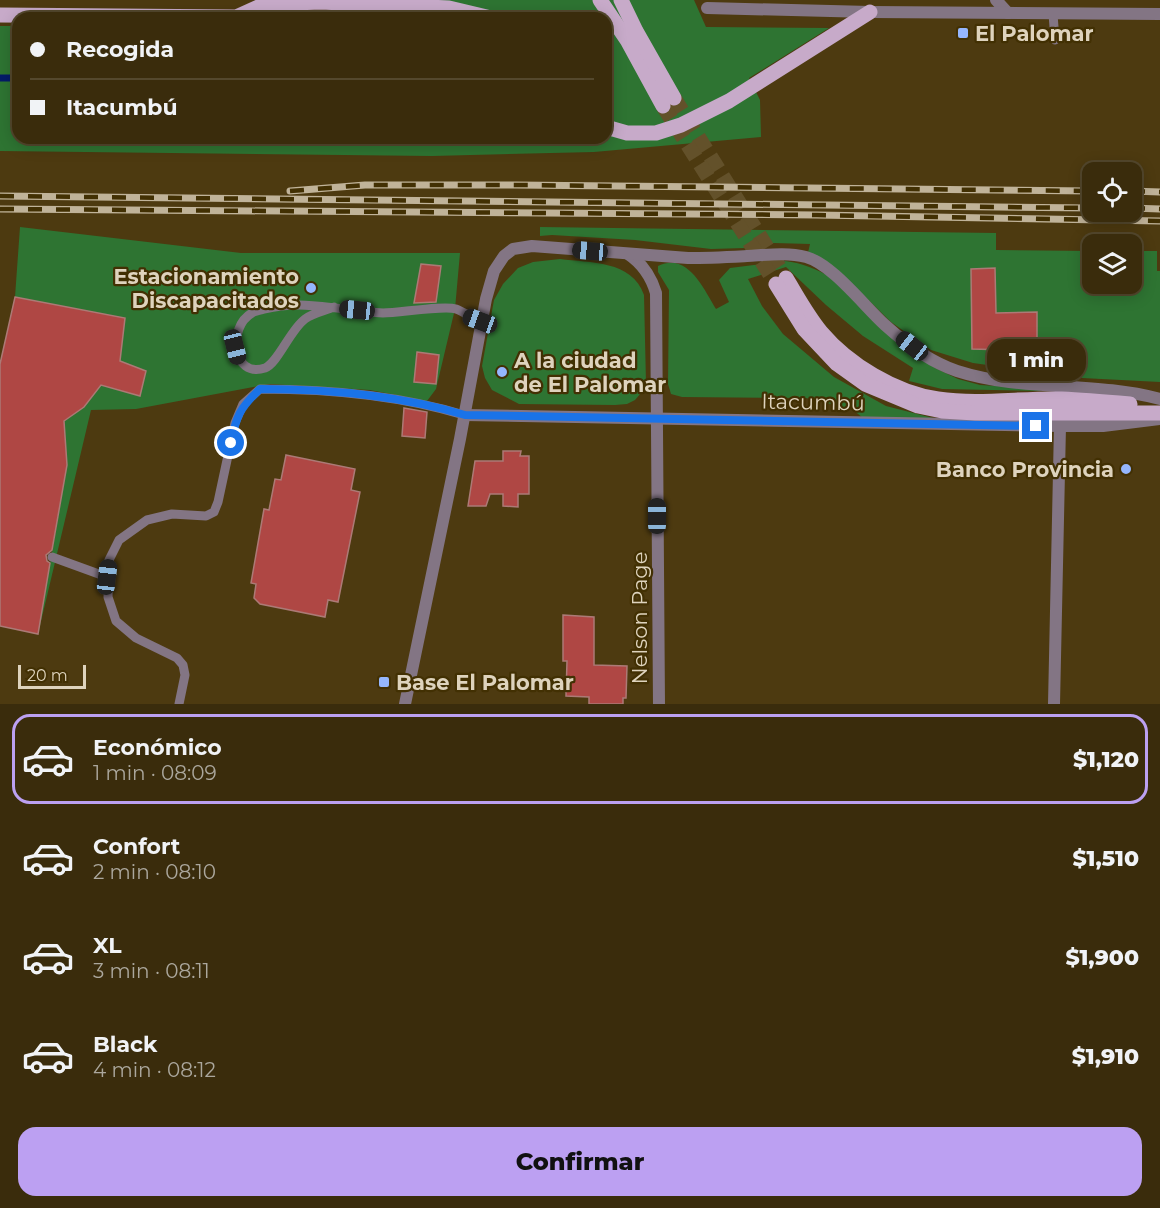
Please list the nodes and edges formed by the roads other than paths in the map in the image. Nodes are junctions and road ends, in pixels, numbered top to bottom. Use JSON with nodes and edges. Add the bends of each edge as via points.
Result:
{"nodes":[{"id":1,"x":621,"y":0,"type":"edge"},
{"id":2,"x":996,"y":0,"type":"edge"},
{"id":3,"x":324,"y":1,"type":"edge"},
{"id":4,"x":261,"y":2,"type":"edge"},
{"id":5,"x":707,"y":8,"type":"dead end"},
{"id":6,"x":243,"y":12,"type":"edge"},
{"id":7,"x":466,"y":12,"type":"edge"},
{"id":8,"x":870,"y":12,"type":"junction"},
{"id":9,"x":1008,"y":13,"type":"junction"},
{"id":10,"x":1053,"y":14,"type":"junction"},
{"id":11,"x":1160,"y":14,"type":"edge"},
{"id":12,"x":612,"y":18,"type":"edge"},
{"id":13,"x":1055,"y":40,"type":"dead end"},
{"id":14,"x":612,"y":129,"type":"edge"},
{"id":15,"x":628,"y":254,"type":"junction"},
{"id":16,"x":334,"y":307,"type":"junction"},
{"id":17,"x":480,"y":321,"type":"junction"},
{"id":18,"x":1160,"y":399,"type":"edge"},
{"id":19,"x":1160,"y":407,"type":"edge"},
{"id":20,"x":1160,"y":413,"type":"edge"},
{"id":21,"x":465,"y":415,"type":"junction"},
{"id":22,"x":657,"y":418,"type":"junction"},
{"id":23,"x":1160,"y":419,"type":"edge"},
{"id":24,"x":1060,"y":426,"type":"junction"},
{"id":25,"x":52,"y":557,"type":"dead end"},
{"id":26,"x":107,"y":577,"type":"junction"},
{"id":27,"x":179,"y":704,"type":"edge"},
{"id":28,"x":405,"y":704,"type":"edge"},
{"id":29,"x":659,"y":704,"type":"edge"},
{"id":30,"x":1054,"y":704,"type":"edge"}],
"edges":[{"from":1,"to":12,"type":"main road","via":[[669,102]]},
{"from":2,"to":9,"type":"street"},
{"from":3,"to":4,"type":"main road"},
{"from":3,"to":7,"type":"main road"},
{"from":4,"to":6,"type":"main road"},
{"from":5,"to":8,"type":"street"},
{"from":8,"to":9,"type":"street"},
{"from":8,"to":14,"type":"main road","via":[[729,101],[681,125],[656,133]]},
{"from":9,"to":10,"type":"street"},
{"from":10,"to":11,"type":"street"},
{"from":10,"to":13,"type":"lane"},
{"from":15,"to":17,"type":"street","via":[[531,246],[513,249],[494,271]]},
{"from":15,"to":18,"type":"street","via":[[807,257],[832,272],[885,325],[937,363],[959,372]]},
{"from":15,"to":22,"type":"street","name":"Nelson Page","via":[[648,273],[656,293]]},
{"from":16,"to":16,"type":"lane","via":[[278,306],[252,312],[241,322],[236,334],[238,359],[247,367],[267,367],[306,318]]},
{"from":16,"to":17,"type":"lane","via":[[384,313],[455,309]]},
{"from":17,"to":21,"type":"street"},
{"from":19,"to":20,"type":"main road","via":[[1062,399],[960,401],[918,394],[893,385],[841,351],[781,281],[804,329],[837,363],[866,384],[918,406],[975,413]]},
{"from":21,"to":22,"type":"street","name":"Itacumbú"},
{"from":21,"to":26,"type":"lane","via":[[432,405],[365,394],[260,389],[243,404],[235,423],[214,512],[206,516],[172,514],[147,520],[119,540],[109,560]]},
{"from":21,"to":28,"type":"street"},
{"from":22,"to":24,"type":"street","name":"Itacumbú"},
{"from":22,"to":29,"type":"street","name":"Nelson Page"},
{"from":23,"to":24,"type":"street","name":"Itacumbú","via":[[1103,426]]},
{"from":24,"to":30,"type":"street"},
{"from":25,"to":26,"type":"lane"},
{"from":26,"to":27,"type":"lane","via":[[108,597],[116,621],[136,638],[177,658],[183,665],[185,675]]}]}
